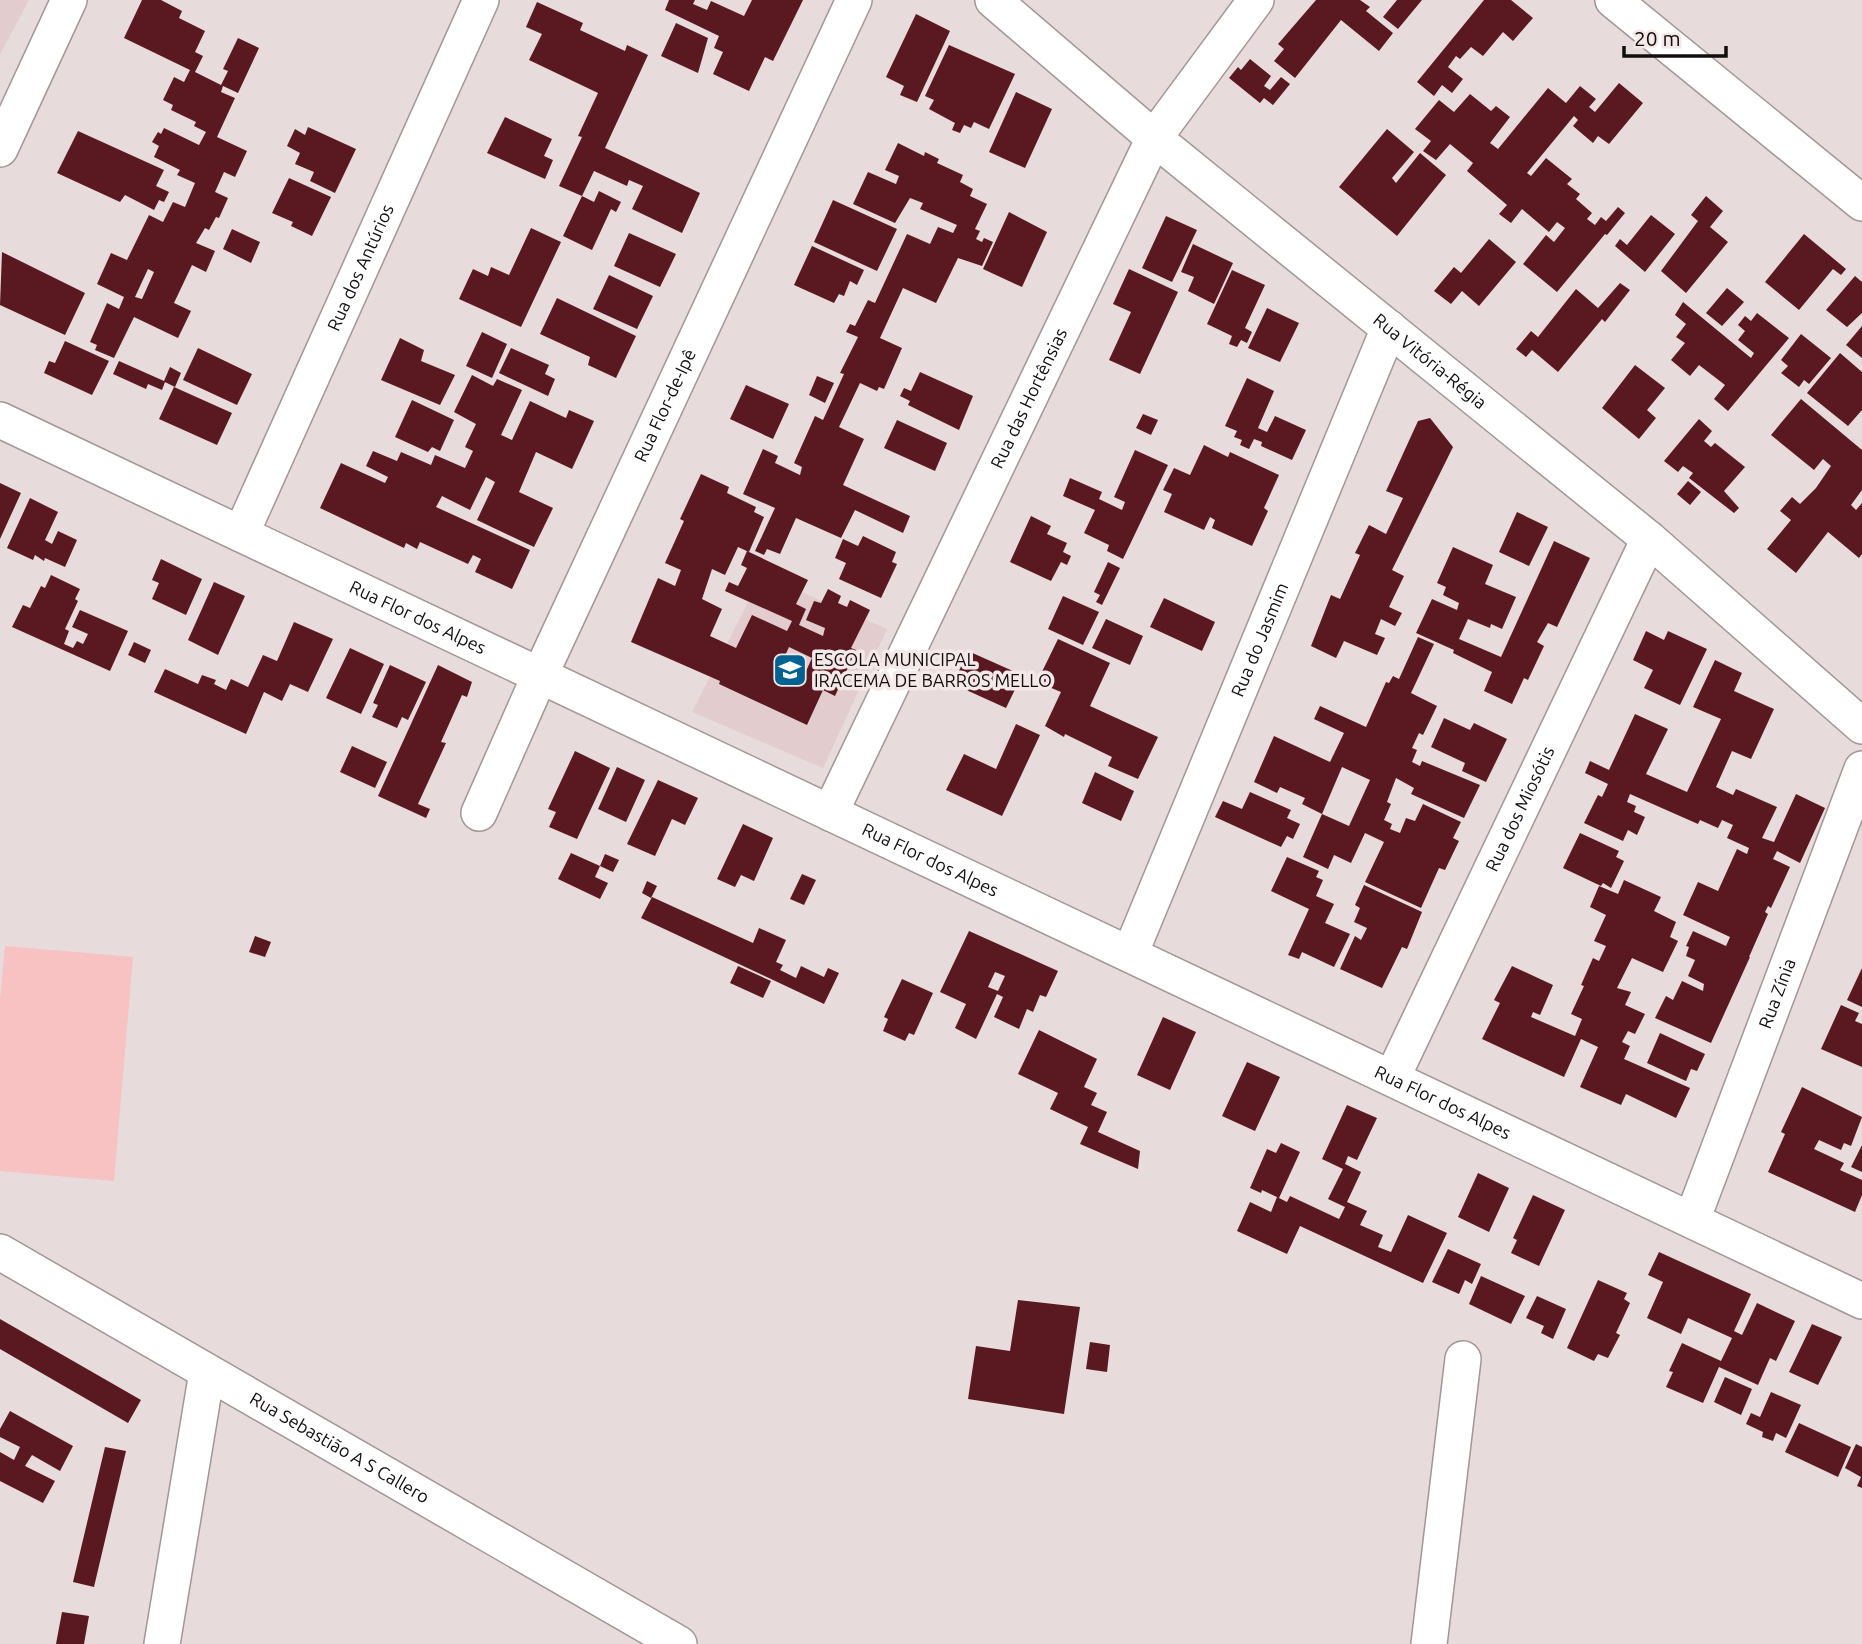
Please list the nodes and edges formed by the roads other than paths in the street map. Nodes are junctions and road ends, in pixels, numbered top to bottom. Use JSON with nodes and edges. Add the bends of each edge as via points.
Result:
{"nodes":[{"id":1,"x":69,"y":0,"type":"edge"},
{"id":2,"x":481,"y":0,"type":"edge"},
{"id":3,"x":854,"y":0,"type":"edge"},
{"id":4,"x":993,"y":0,"type":"edge"},
{"id":5,"x":1256,"y":0,"type":"edge"},
{"id":6,"x":1613,"y":0,"type":"edge"},
{"id":7,"x":1154,"y":138,"type":"junction"},
{"id":8,"x":0,"y":149,"type":"edge"},
{"id":9,"x":1862,"y":202,"type":"edge"},
{"id":10,"x":1389,"y":328,"type":"junction"},
{"id":11,"x":0,"y":420,"type":"edge"},
{"id":12,"x":241,"y":534,"type":"junction"},
{"id":13,"x":1649,"y":539,"type":"junction"},
{"id":14,"x":540,"y":675,"type":"junction"},
{"id":15,"x":1862,"y":726,"type":"edge"},
{"id":16,"x":1862,"y":769,"type":"edge"},
{"id":17,"x":479,"y":813,"type":"dead end"},
{"id":18,"x":830,"y":813,"type":"junction"},
{"id":19,"x":1130,"y":954,"type":"junction"},
{"id":20,"x":1392,"y":1078,"type":"junction"},
{"id":21,"x":1692,"y":1220,"type":"junction"},
{"id":22,"x":0,"y":1252,"type":"edge"},
{"id":23,"x":1862,"y":1301,"type":"edge"},
{"id":24,"x":1463,"y":1359,"type":"dead end"},
{"id":25,"x":207,"y":1372,"type":"junction"},
{"id":26,"x":162,"y":1644,"type":"edge"},
{"id":27,"x":679,"y":1644,"type":"edge"},
{"id":28,"x":1429,"y":1644,"type":"edge"}],
"edges":[{"from":1,"to":8,"type":"street"},
{"from":2,"to":12,"type":"street","name":"Rua dos Antúrios"},
{"from":3,"to":14,"type":"street","name":"Rua Flor-de-Ipê"},
{"from":4,"to":7,"type":"street","name":"Rua Vitória-Régia"},
{"from":5,"to":7,"type":"street","name":"Rua das Hortênsias"},
{"from":6,"to":9,"type":"street"},
{"from":7,"to":10,"type":"street","name":"Rua Vitória-Régia"},
{"from":7,"to":18,"type":"street","name":"Rua das Hortênsias"},
{"from":10,"to":13,"type":"street","name":"Rua Vitória-Régia"},
{"from":10,"to":19,"type":"street","name":"Rua do Jasmim"},
{"from":11,"to":12,"type":"street","name":"Rua Flor dos Alpes"},
{"from":12,"to":14,"type":"street","name":"Rua Flor dos Alpes"},
{"from":13,"to":15,"type":"street","name":"Rua Vitória-Régia"},
{"from":13,"to":20,"type":"street","name":"Rua dos Miosótis"},
{"from":14,"to":17,"type":"street","name":"Rua Flor-de-Ipê"},
{"from":14,"to":18,"type":"street","name":"Rua Flor dos Alpes"},
{"from":16,"to":21,"type":"street","name":"Rua Zínia"},
{"from":18,"to":19,"type":"street","name":"Rua Flor dos Alpes"},
{"from":19,"to":20,"type":"street","name":"Rua Flor dos Alpes"},
{"from":20,"to":21,"type":"street","name":"Rua Flor dos Alpes"},
{"from":21,"to":23,"type":"street","name":"Rua Flor dos Alpes"},
{"from":22,"to":25,"type":"street","name":"Rua Sebastião A S Callero"},
{"from":24,"to":28,"type":"street"},
{"from":25,"to":26,"type":"street"},
{"from":25,"to":27,"type":"street","name":"Rua Sebastião A S Callero"}]}
